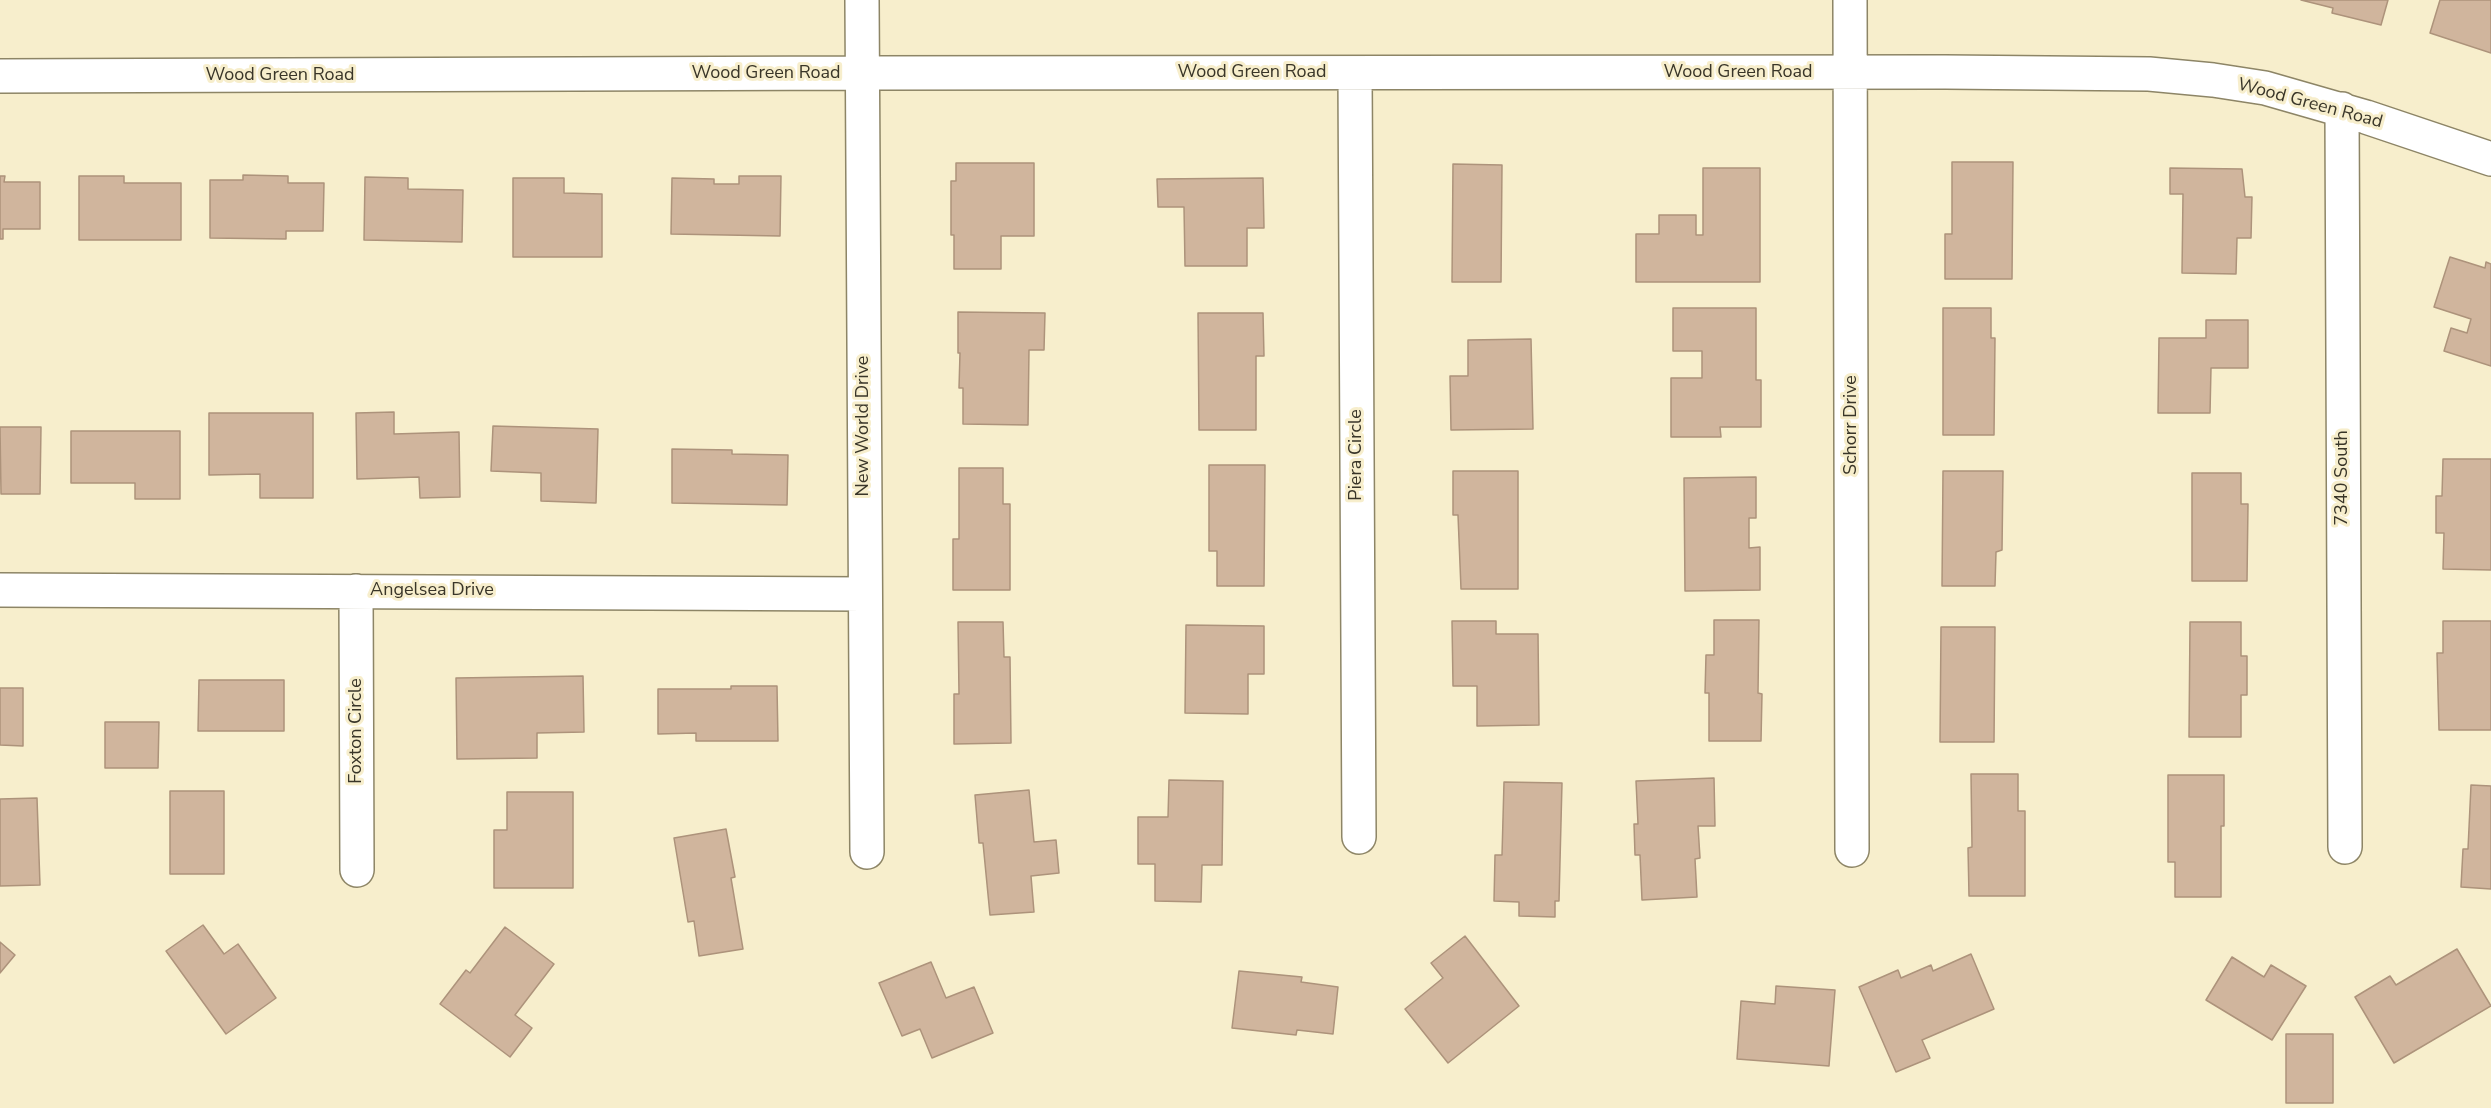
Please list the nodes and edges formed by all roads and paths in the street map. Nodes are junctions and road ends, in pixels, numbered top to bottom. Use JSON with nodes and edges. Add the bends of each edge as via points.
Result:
{"nodes":[{"id":1,"x":862,"y":0,"type":"edge"},
{"id":2,"x":1850,"y":0,"type":"edge"},
{"id":3,"x":862,"y":73,"type":"junction"},
{"id":4,"x":1355,"y":73,"type":"junction"},
{"id":5,"x":1851,"y":73,"type":"junction"},
{"id":6,"x":0,"y":76,"type":"edge"},
{"id":7,"x":2342,"y":109,"type":"junction"},
{"id":8,"x":2491,"y":159,"type":"edge"},
{"id":9,"x":0,"y":590,"type":"edge"},
{"id":10,"x":356,"y":591,"type":"junction"},
{"id":11,"x":864,"y":594,"type":"junction"},
{"id":12,"x":1359,"y":837,"type":"dead end"},
{"id":13,"x":2345,"y":847,"type":"dead end"},
{"id":14,"x":1852,"y":850,"type":"dead end"},
{"id":15,"x":867,"y":852,"type":"dead end"},
{"id":16,"x":357,"y":870,"type":"dead end"}],
"edges":[{"from":1,"to":3,"type":"street","name":"New World Drive"},
{"from":2,"to":5,"type":"street","name":"Schorr Drive"},
{"from":3,"to":4,"type":"street","name":"Wood Green Road"},
{"from":3,"to":6,"type":"street","name":"Wood Green Road"},
{"from":3,"to":11,"type":"street","name":"New World Drive"},
{"from":4,"to":5,"type":"street","name":"Wood Green Road"},
{"from":4,"to":12,"type":"street","name":"Piera Circle"},
{"from":5,"to":7,"type":"street","name":"Wood Green Road","via":[[2149,74],[2265,88]]},
{"from":5,"to":14,"type":"street","name":"Schorr Drive"},
{"from":7,"to":8,"type":"street","name":"Wood Green Road"},
{"from":7,"to":13,"type":"street","name":"7340 South"},
{"from":9,"to":10,"type":"street","name":"Angelsea Drive"},
{"from":10,"to":11,"type":"street","name":"Angelsea Drive"},
{"from":10,"to":16,"type":"street","name":"Foxton Circle"},
{"from":11,"to":15,"type":"street","name":"New World Drive"}]}
